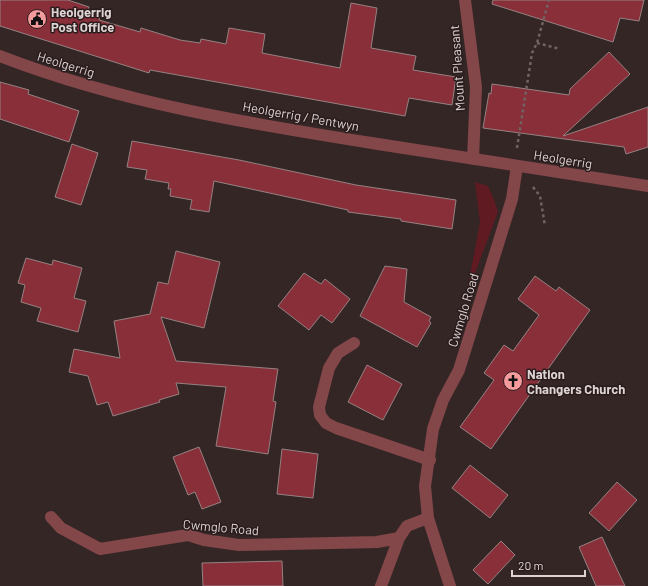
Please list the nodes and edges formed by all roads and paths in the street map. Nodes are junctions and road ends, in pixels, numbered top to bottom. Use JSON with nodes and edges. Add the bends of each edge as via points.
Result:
{"nodes":[{"id":1,"x":465,"y":0,"type":"edge"},
{"id":2,"x":549,"y":0,"type":"edge"},
{"id":3,"x":537,"y":43,"type":"junction"},
{"id":4,"x":560,"y":49,"type":"dead end"},
{"id":5,"x":0,"y":56,"type":"edge"},
{"id":6,"x":124,"y":96,"type":"joint"},
{"id":7,"x":473,"y":158,"type":"junction"},
{"id":8,"x":516,"y":166,"type":"junction"},
{"id":9,"x":648,"y":186,"type":"edge"},
{"id":10,"x":545,"y":226,"type":"dead end"},
{"id":11,"x":354,"y":343,"type":"dead end"},
{"id":12,"x":430,"y":460,"type":"junction"},
{"id":13,"x":51,"y":517,"type":"dead end"},
{"id":14,"x":428,"y":518,"type":"junction"},
{"id":15,"x":399,"y":538,"type":"junction"},
{"id":16,"x":381,"y":586,"type":"edge"},
{"id":17,"x":450,"y":586,"type":"edge"}],
"edges":[{"from":1,"to":7,"type":"street","name":"Mount Pleasant","via":[[476,87]]},
{"from":2,"to":3,"type":"path"},
{"from":3,"to":4,"type":"path"},
{"from":3,"to":8,"type":"path","via":[[532,53]]},
{"from":5,"to":6,"type":"street","name":"Heolgerrig","via":[[42,72]]},
{"from":6,"to":7,"type":"street","name":"Heolgerrig / Pentwyn","via":[[317,134]]},
{"from":7,"to":8,"type":"street","name":"Heolgerrig"},
{"from":8,"to":9,"type":"street","name":"Heolgerrig"},
{"from":8,"to":10,"type":"path","via":[[540,196]]},
{"from":8,"to":12,"type":"street","name":"Cwmglo Road","via":[[512,199],[459,370],[433,429]]},
{"from":11,"to":12,"type":"street","via":[[338,353],[328,368],[320,415],[326,424]]},
{"from":12,"to":14,"type":"street","name":"Cwmglo Road","via":[[425,486]]},
{"from":13,"to":15,"type":"street","name":"Cwmglo Road","via":[[60,528],[100,549],[188,535],[204,540],[239,544],[378,542]]},
{"from":14,"to":15,"type":"street","via":[[407,526]]},
{"from":14,"to":17,"type":"street","name":"Cwmglo Road"},
{"from":15,"to":16,"type":"street"}]}
